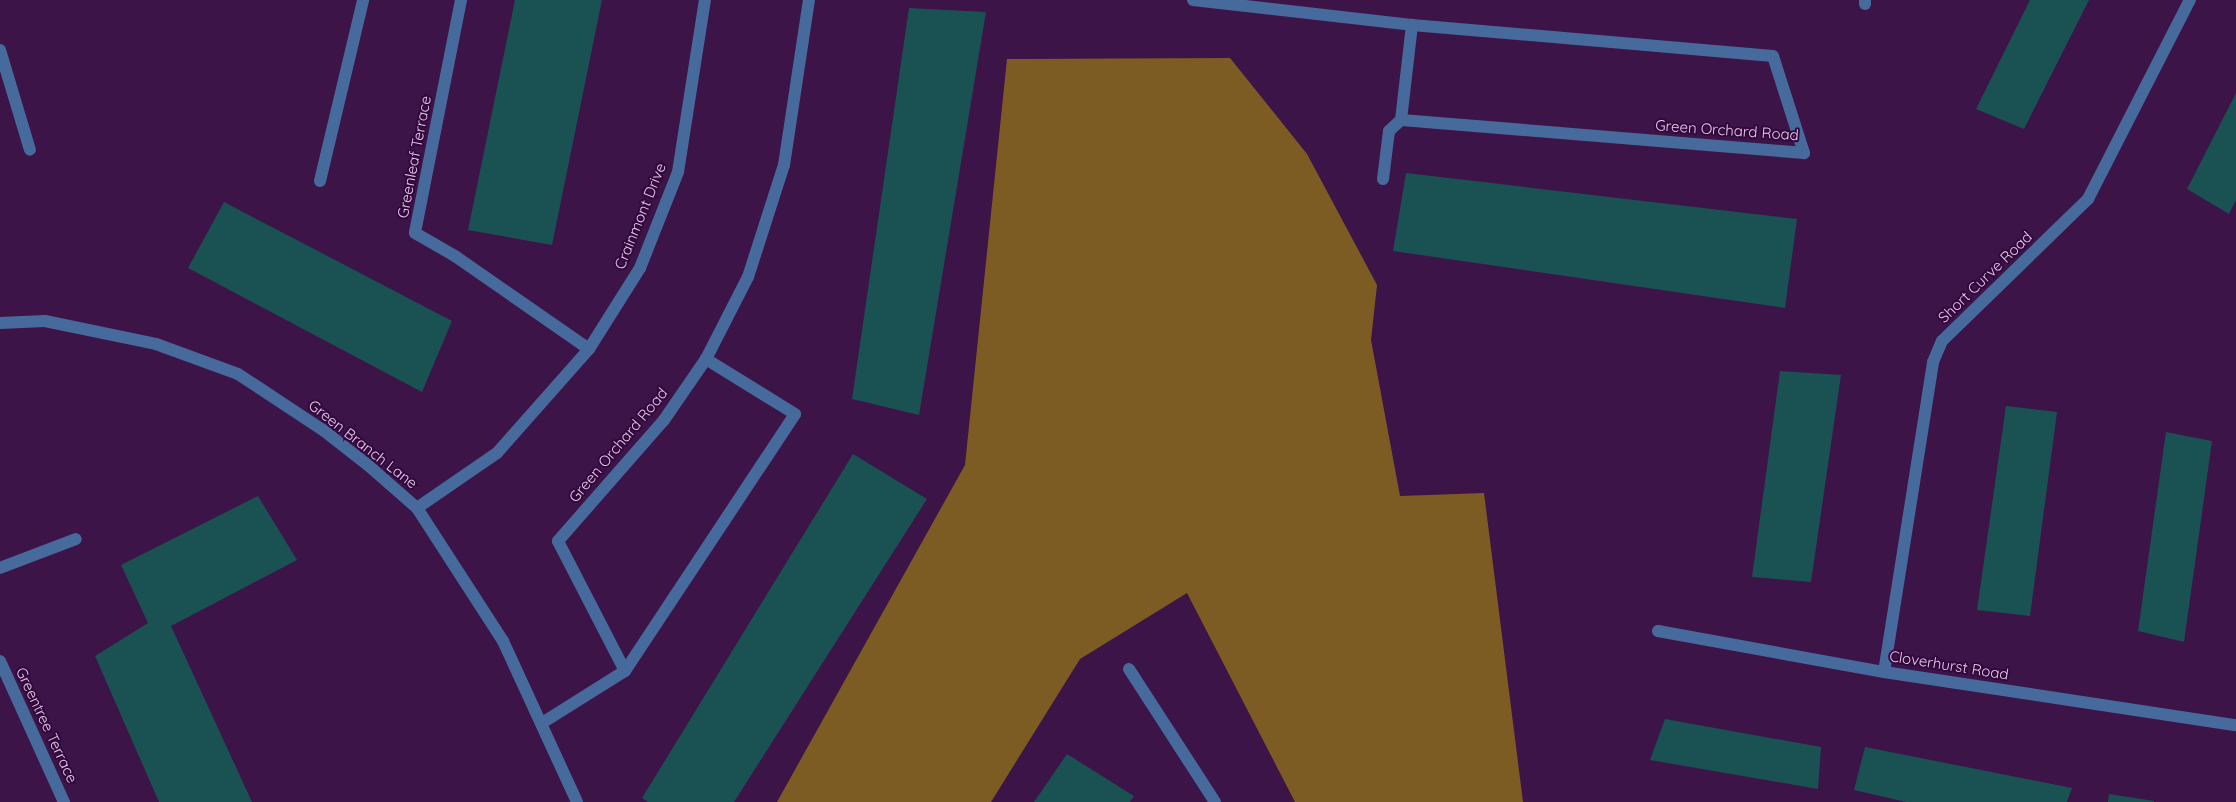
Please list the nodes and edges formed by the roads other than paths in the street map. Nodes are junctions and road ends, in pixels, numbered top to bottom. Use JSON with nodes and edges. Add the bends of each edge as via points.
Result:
{"nodes":[{"id":1,"x":363,"y":0,"type":"edge"},
{"id":2,"x":461,"y":0,"type":"edge"},
{"id":3,"x":705,"y":0,"type":"edge"},
{"id":4,"x":810,"y":0,"type":"edge"},
{"id":5,"x":1193,"y":0,"type":"edge"},
{"id":6,"x":2190,"y":0,"type":"edge"},
{"id":7,"x":1412,"y":25,"type":"junction"},
{"id":8,"x":0,"y":50,"type":"edge"},
{"id":9,"x":1400,"y":120,"type":"junction"},
{"id":10,"x":30,"y":150,"type":"dead end"},
{"id":11,"x":1383,"y":179,"type":"dead end"},
{"id":12,"x":320,"y":181,"type":"dead end"},
{"id":13,"x":0,"y":323,"type":"edge"},
{"id":14,"x":589,"y":349,"type":"junction"},
{"id":15,"x":706,"y":359,"type":"junction"},
{"id":16,"x":418,"y":508,"type":"junction"},
{"id":17,"x":76,"y":539,"type":"dead end"},
{"id":18,"x":0,"y":568,"type":"edge"},
{"id":19,"x":1658,"y":631,"type":"dead end"},
{"id":20,"x":0,"y":661,"type":"edge"},
{"id":21,"x":1129,"y":669,"type":"dead end"},
{"id":22,"x":625,"y":670,"type":"junction"},
{"id":23,"x":1884,"y":672,"type":"junction"},
{"id":24,"x":542,"y":724,"type":"junction"},
{"id":25,"x":2236,"y":725,"type":"edge"},
{"id":26,"x":64,"y":802,"type":"edge"},
{"id":27,"x":577,"y":802,"type":"edge"},
{"id":28,"x":1215,"y":802,"type":"edge"}],
"edges":[{"from":1,"to":12,"type":"street"},
{"from":2,"to":14,"type":"street","name":"Greenleaf Terrace","via":[[416,233],[455,256]]},
{"from":3,"to":14,"type":"street","name":"Crainmont Drive","via":[[678,172],[640,268]]},
{"from":4,"to":15,"type":"street","name":"Green Orchard Road","via":[[784,166],[748,277]]},
{"from":5,"to":7,"type":"street","name":"Green Orchard Road"},
{"from":6,"to":23,"type":"street","name":"Short Curve Road","via":[[2088,199],[1942,341],[1933,362]]},
{"from":7,"to":9,"type":"street"},
{"from":7,"to":9,"type":"street","name":"Green Orchard Road","via":[[1773,56],[1804,153]]},
{"from":8,"to":10,"type":"street"},
{"from":9,"to":11,"type":"street","via":[[1389,131]]},
{"from":13,"to":16,"type":"street","name":"Green Branch Lane","via":[[45,321],[156,344],[238,374],[323,430]]},
{"from":14,"to":16,"type":"street","name":"Crainmont Drive","via":[[497,453]]},
{"from":15,"to":22,"type":"street","name":"Green Orchard Road","via":[[664,420],[558,541]]},
{"from":15,"to":22,"type":"street","via":[[795,414]]},
{"from":16,"to":24,"type":"street","name":"Green Branch Lane","via":[[503,641]]},
{"from":17,"to":18,"type":"street"},
{"from":19,"to":23,"type":"street","name":"Cloverhurst Road"},
{"from":20,"to":26,"type":"street","name":"Greentree Terrace"},
{"from":21,"to":28,"type":"street"},
{"from":22,"to":24,"type":"street"},
{"from":23,"to":25,"type":"street","name":"Cloverhurst Road"},
{"from":24,"to":27,"type":"street","name":"Green Branch Lane"}]}
